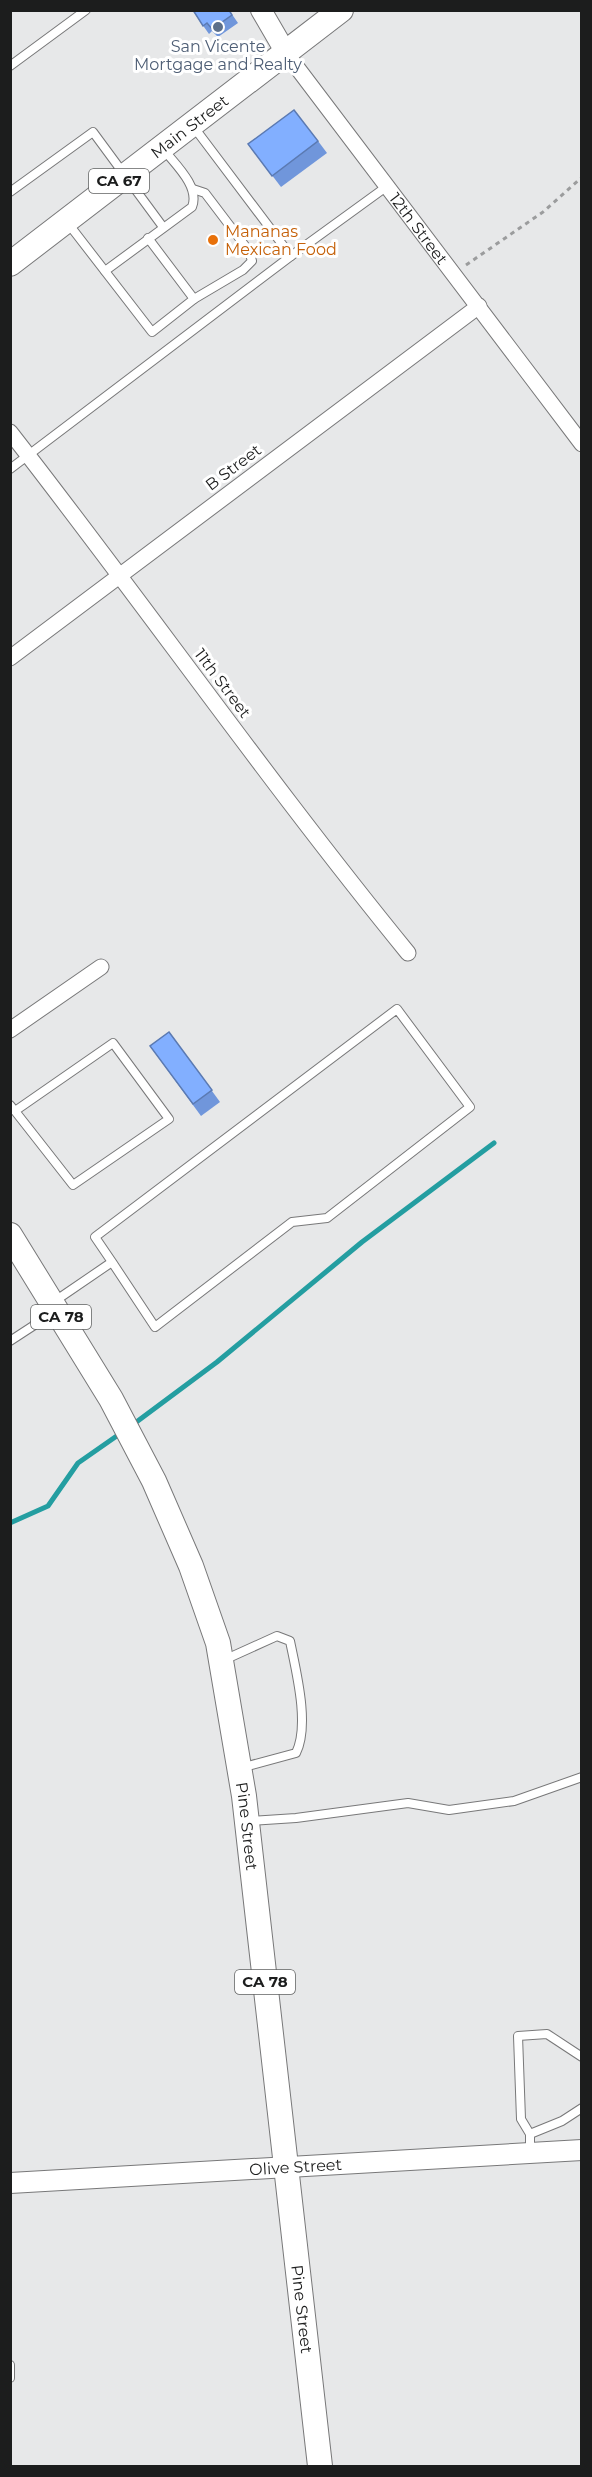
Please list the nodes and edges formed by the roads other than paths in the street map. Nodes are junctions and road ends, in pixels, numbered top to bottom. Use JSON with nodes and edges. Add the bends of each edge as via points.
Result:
{"nodes":[{"id":1,"x":86,"y":10,"type":"edge"},
{"id":2,"x":261,"y":10,"type":"edge"},
{"id":3,"x":341,"y":10,"type":"edge"},
{"id":4,"x":286,"y":53,"type":"junction"},
{"id":5,"x":10,"y":66,"type":"edge"},
{"id":6,"x":192,"y":125,"type":"junction"},
{"id":7,"x":162,"y":147,"type":"junction"},
{"id":8,"x":126,"y":176,"type":"junction"},
{"id":9,"x":386,"y":187,"type":"junction"},
{"id":10,"x":193,"y":189,"type":"junction"},
{"id":11,"x":10,"y":192,"type":"edge"},
{"id":12,"x":66,"y":221,"type":"junction"},
{"id":13,"x":163,"y":228,"type":"junction"},
{"id":14,"x":148,"y":238,"type":"junction"},
{"id":15,"x":291,"y":256,"type":"junction"},
{"id":16,"x":10,"y":264,"type":"edge"},
{"id":17,"x":105,"y":271,"type":"junction"},
{"id":18,"x":194,"y":299,"type":"junction"},
{"id":19,"x":479,"y":306,"type":"junction"},
{"id":20,"x":10,"y":432,"type":"edge"},
{"id":21,"x":582,"y":444,"type":"edge"},
{"id":22,"x":29,"y":456,"type":"junction"},
{"id":23,"x":10,"y":469,"type":"edge"},
{"id":24,"x":120,"y":575,"type":"junction"},
{"id":25,"x":10,"y":658,"type":"edge"},
{"id":26,"x":408,"y":952,"type":"dead end"},
{"id":27,"x":101,"y":967,"type":"dead end"},
{"id":28,"x":10,"y":1030,"type":"edge"},
{"id":29,"x":13,"y":1108,"type":"edge"},
{"id":30,"x":10,"y":1235,"type":"edge"},
{"id":31,"x":112,"y":1262,"type":"junction"},
{"id":32,"x":52,"y":1302,"type":"junction"},
{"id":33,"x":10,"y":1341,"type":"edge"},
{"id":34,"x":221,"y":1661,"type":"junction"},
{"id":35,"x":239,"y":1769,"type":"junction"},
{"id":36,"x":582,"y":1777,"type":"edge"},
{"id":37,"x":247,"y":1821,"type":"junction"},
{"id":38,"x":582,"y":2057,"type":"edge"},
{"id":39,"x":582,"y":2108,"type":"edge"},
{"id":40,"x":530,"y":2143,"type":"junction"},
{"id":41,"x":582,"y":2150,"type":"edge"},
{"id":42,"x":286,"y":2167,"type":"junction"},
{"id":43,"x":10,"y":2183,"type":"edge"},
{"id":44,"x":10,"y":2365,"type":"edge"},
{"id":45,"x":10,"y":2378,"type":"edge"},
{"id":46,"x":320,"y":2466,"type":"edge"}],
"edges":[{"from":1,"to":5,"type":"lane"},
{"from":2,"to":4,"type":"street","name":"12th Street"},
{"from":3,"to":4,"type":"main road","name":"Main Street","number":"CA 67"},
{"from":4,"to":6,"type":"main road","name":"Main Street","number":"CA 67"},
{"from":4,"to":9,"type":"street","name":"12th Street"},
{"from":6,"to":7,"type":"main road","name":"Main Street","number":"CA 67"},
{"from":6,"to":15,"type":"lane"},
{"from":7,"to":8,"type":"main road","name":"Main Street","number":"CA 67"},
{"from":7,"to":10,"type":"lane"},
{"from":8,"to":11,"type":"lane","via":[[93,132]]},
{"from":8,"to":12,"type":"main road","name":"Main Street","number":"CA 67"},
{"from":8,"to":13,"type":"lane"},
{"from":9,"to":15,"type":"lane"},
{"from":9,"to":19,"type":"street","name":"12th Street"},
{"from":10,"to":13,"type":"lane","via":[[192,207]]},
{"from":10,"to":18,"type":"lane","via":[[206,193],[249,251],[252,261]]},
{"from":12,"to":16,"type":"main road","name":"Main Street","number":"CA 67"},
{"from":12,"to":17,"type":"lane"},
{"from":13,"to":14,"type":"lane"},
{"from":14,"to":17,"type":"lane"},
{"from":14,"to":18,"type":"lane"},
{"from":15,"to":22,"type":"lane"},
{"from":17,"to":18,"type":"lane","via":[[152,332]]},
{"from":19,"to":21,"type":"street","name":"12th Street"},
{"from":19,"to":24,"type":"street","name":"B Street"},
{"from":20,"to":22,"type":"street","name":"11th Street"},
{"from":22,"to":23,"type":"lane"},
{"from":22,"to":24,"type":"street","name":"11th Street"},
{"from":24,"to":25,"type":"street","name":"B Street"},
{"from":24,"to":26,"type":"street","name":"11th Street","via":[[328,856]]},
{"from":27,"to":28,"type":"street"},
{"from":29,"to":29,"type":"lane","via":[[73,1185],[169,1119],[113,1043]]},
{"from":30,"to":32,"type":"main road","name":"Pine Street","number":"CA 78"},
{"from":31,"to":31,"type":"lane","via":[[155,1326],[292,1222],[327,1218],[470,1107],[397,1009],[95,1236]]},
{"from":31,"to":32,"type":"lane"},
{"from":32,"to":33,"type":"lane","via":[[33,1326]]},
{"from":32,"to":34,"type":"main road","name":"Pine Street","number":"CA 78","via":[[154,1481],[190,1566]]},
{"from":34,"to":35,"type":"main road","name":"Pine Street","number":"CA 78"},
{"from":34,"to":35,"type":"lane","via":[[277,1636],[290,1641],[300,1696],[302,1741],[296,1753]]},
{"from":35,"to":37,"type":"main road","name":"Pine Street","number":"CA 78"},
{"from":36,"to":37,"type":"lane","via":[[514,1801],[448,1810],[408,1803]]},
{"from":37,"to":42,"type":"main road","name":"Pine Street","number":"CA 78"},
{"from":38,"to":40,"type":"lane","via":[[547,2034],[518,2036],[521,2119]]},
{"from":39,"to":40,"type":"lane"},
{"from":40,"to":41,"type":"street","name":"Olive Street"},
{"from":40,"to":42,"type":"street","name":"Olive Street"},
{"from":42,"to":43,"type":"street","name":"Olive Street"},
{"from":42,"to":46,"type":"main road","name":"Pine Street","number":"CA 78"},
{"from":44,"to":45,"type":"lane"}]}
